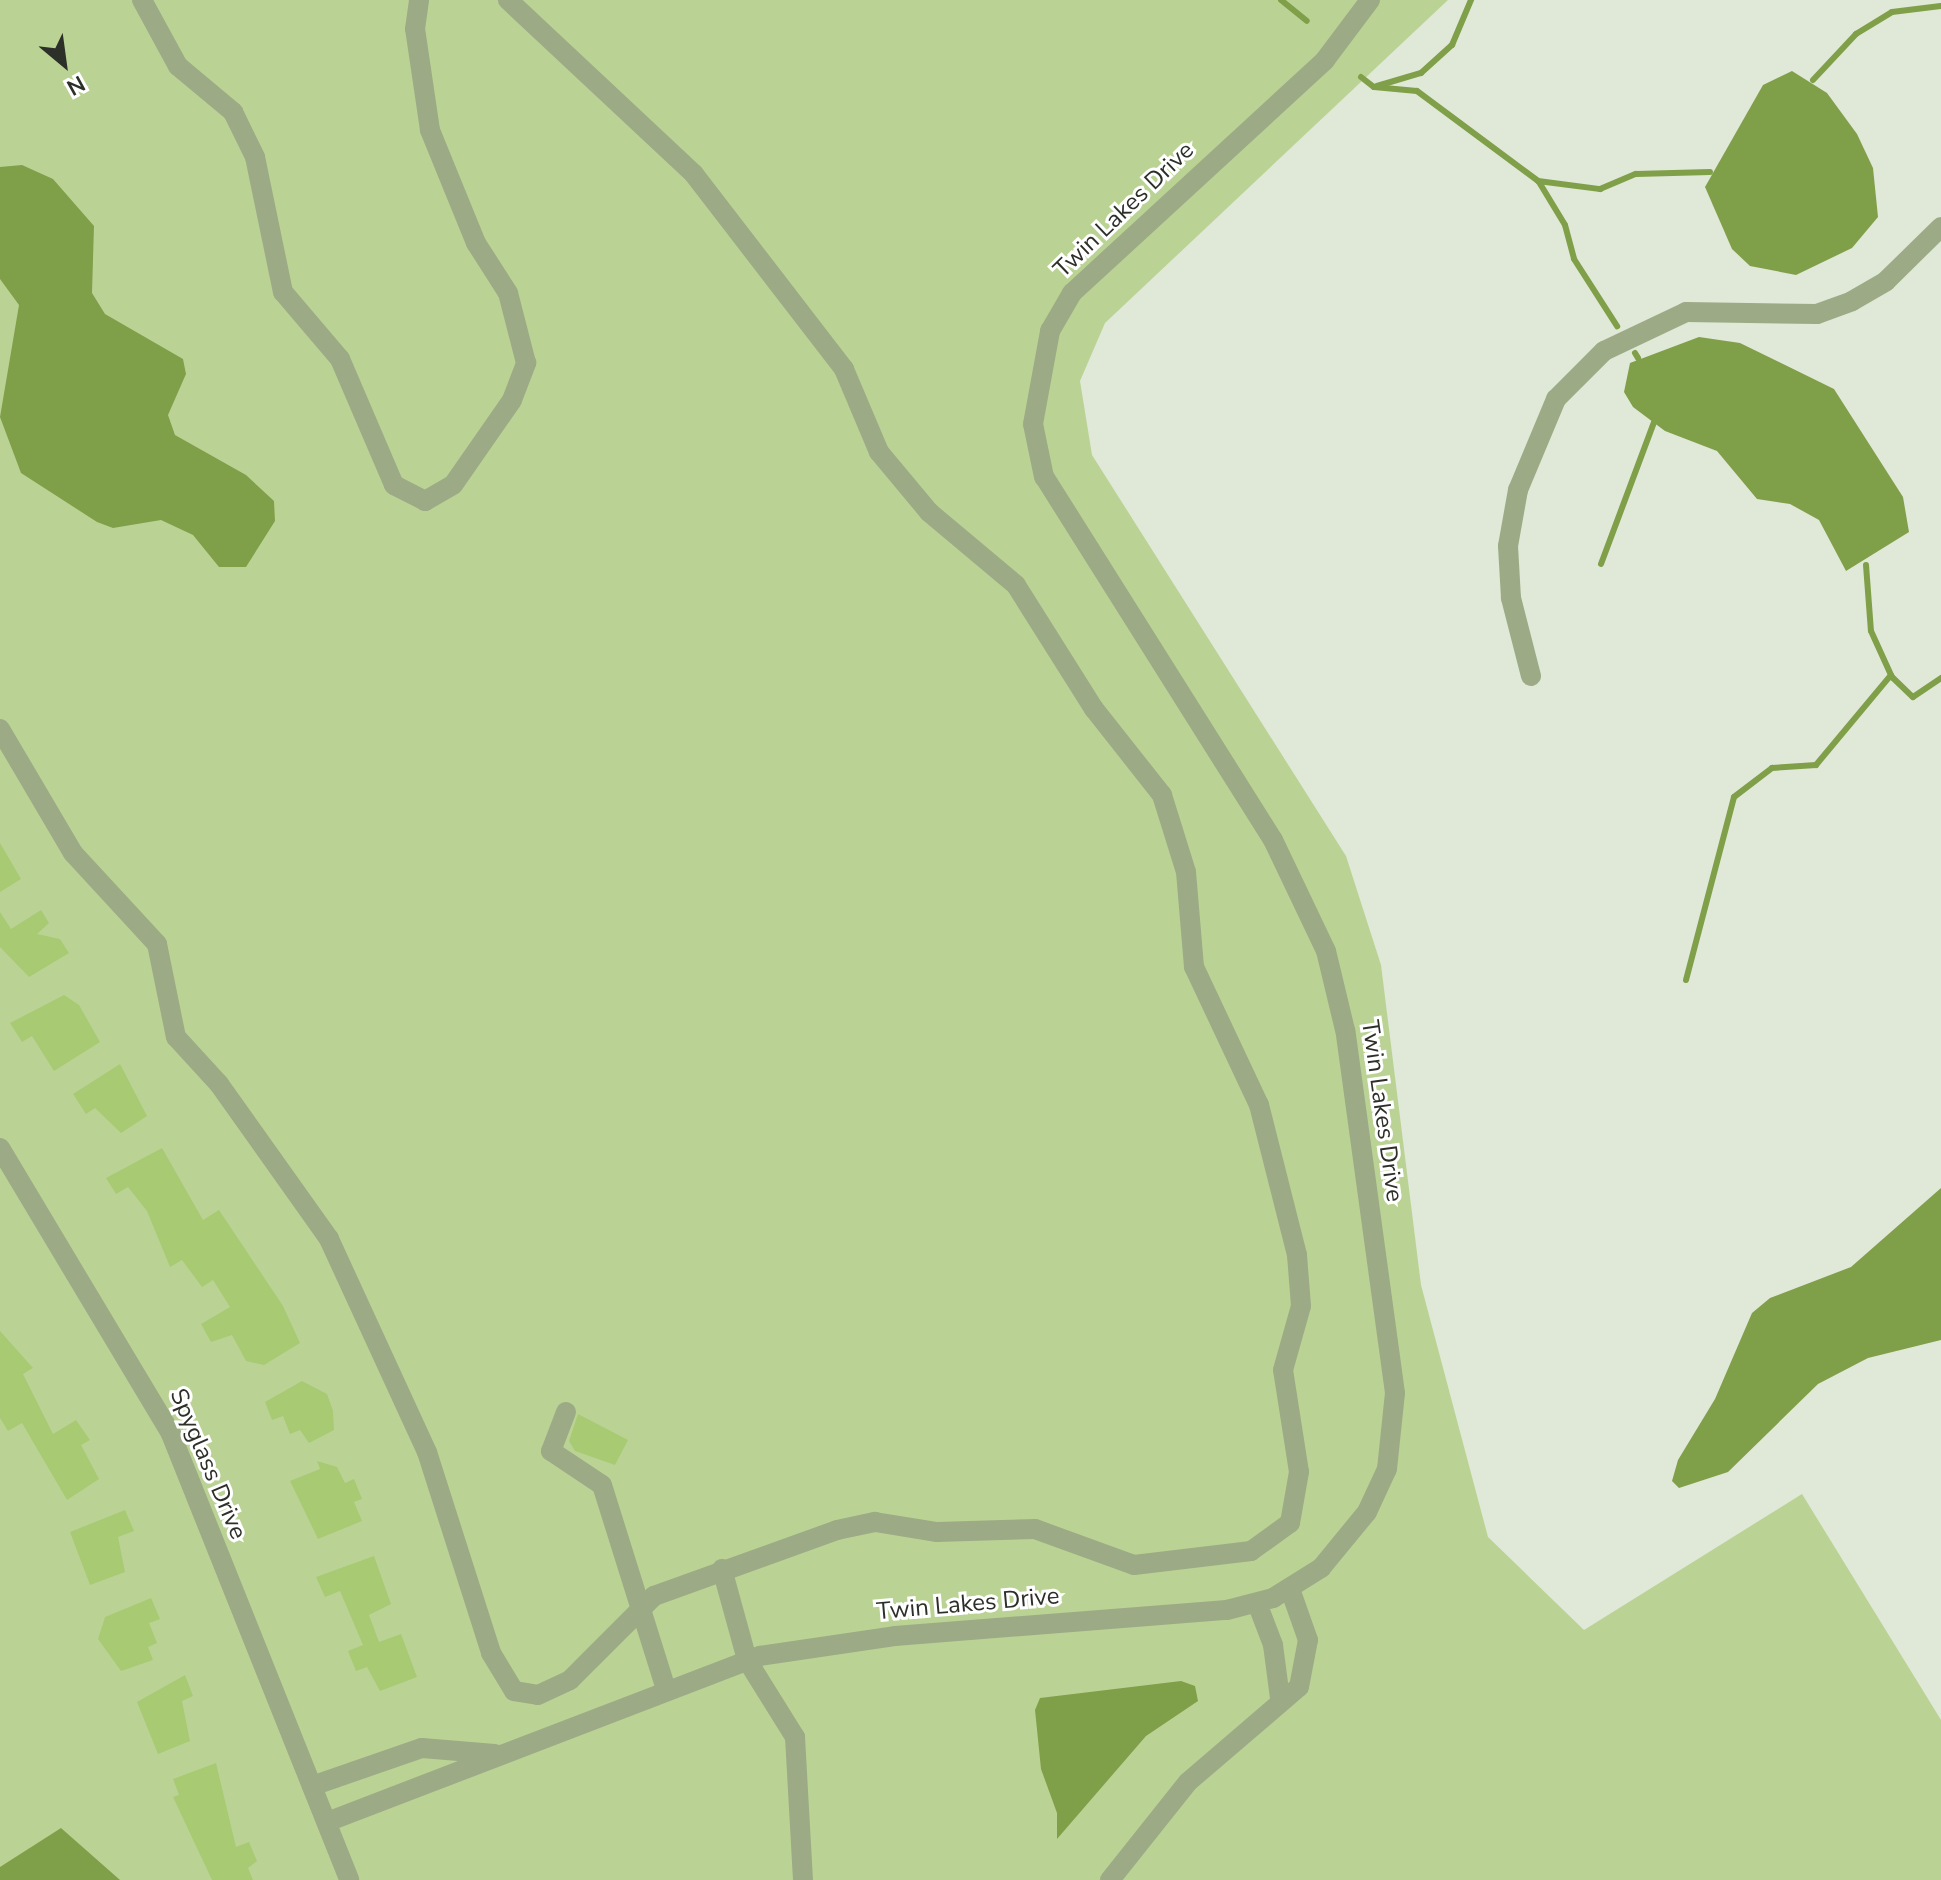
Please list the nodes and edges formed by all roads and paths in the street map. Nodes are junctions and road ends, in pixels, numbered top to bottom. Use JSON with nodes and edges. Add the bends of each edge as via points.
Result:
{"nodes":[{"id":1,"x":142,"y":0,"type":"edge"},
{"id":2,"x":419,"y":0,"type":"edge"},
{"id":3,"x":508,"y":0,"type":"edge"},
{"id":4,"x":1370,"y":0,"type":"edge"},
{"id":5,"x":1941,"y":227,"type":"edge"},
{"id":6,"x":1531,"y":676,"type":"dead end"},
{"id":7,"x":0,"y":729,"type":"edge"},
{"id":8,"x":0,"y":1148,"type":"edge"},
{"id":9,"x":566,"y":1412,"type":"dead end"},
{"id":10,"x":716,"y":1571,"type":"junction"},
{"id":11,"x":1290,"y":1589,"type":"junction"},
{"id":12,"x":1257,"y":1603,"type":"junction"},
{"id":13,"x":640,"y":1604,"type":"junction"},
{"id":14,"x":747,"y":1660,"type":"junction"},
{"id":15,"x":666,"y":1689,"type":"junction"},
{"id":16,"x":1280,"y":1698,"type":"junction"},
{"id":17,"x":499,"y":1755,"type":"junction"},
{"id":18,"x":312,"y":1786,"type":"junction"},
{"id":19,"x":327,"y":1822,"type":"junction"},
{"id":20,"x":349,"y":1880,"type":"edge"},
{"id":21,"x":803,"y":1880,"type":"edge"},
{"id":22,"x":1110,"y":1880,"type":"edge"}],
"edges":[{"from":1,"to":2,"type":"street","via":[[178,66],[233,112],[255,157],[283,292],[340,359],[394,485],[425,501],[453,485],[512,400],[526,363],[508,293],[476,243],[430,130],[416,42]]},
{"from":3,"to":10,"type":"street","via":[[694,174],[844,369],[879,452],[929,512],[1016,585],[1116,741],[1155,784],[1186,872],[1194,967],[1259,1105],[1302,1289],[1283,1370],[1299,1472],[1295,1510],[1284,1532],[1264,1545],[1222,1557],[1134,1565],[1035,1529],[937,1532],[875,1522]]},
{"from":4,"to":11,"type":"street","name":"Twin Lakes Drive","via":[[1325,60],[1072,293],[1050,331],[1033,424],[1044,477],[1298,884],[1337,993],[1395,1434],[1380,1487],[1348,1540]]},
{"from":5,"to":6,"type":"street","via":[[1886,281],[1852,301],[1817,314],[1686,312],[1604,351],[1556,399],[1518,490],[1508,546],[1511,598]]},
{"from":7,"to":13,"type":"street","via":[[73,853],[157,944],[176,1037],[219,1084],[329,1239],[427,1452],[500,1679],[529,1696],[561,1685]]},
{"from":8,"to":18,"type":"street","name":"Spyglass Drive","via":[[160,1411]]},
{"from":9,"to":13,"type":"street","via":[[551,1451],[602,1485]]},
{"from":10,"to":13,"type":"street"},
{"from":10,"to":14,"type":"street"},
{"from":11,"to":12,"type":"street","name":"Twin Lakes Drive"},
{"from":11,"to":16,"type":"street","via":[[1307,1629],[1306,1672]]},
{"from":12,"to":14,"type":"street","name":"Twin Lakes Drive","via":[[815,1644]]},
{"from":12,"to":16,"type":"street","via":[[1273,1645]]},
{"from":13,"to":15,"type":"street"},
{"from":14,"to":15,"type":"street","name":"Twin Lakes Drive"},
{"from":14,"to":21,"type":"street","via":[[795,1737]]},
{"from":15,"to":17,"type":"street","name":"Twin Lakes Drive"},
{"from":16,"to":22,"type":"street","via":[[1164,1808]]},
{"from":17,"to":18,"type":"street","name":"Twin Lakes Drive","via":[[422,1748]]},
{"from":17,"to":19,"type":"street","name":"Twin Lakes Drive"},
{"from":18,"to":19,"type":"street","name":"Spyglass Drive"},
{"from":19,"to":20,"type":"street","name":"Spyglass Drive"}]}
